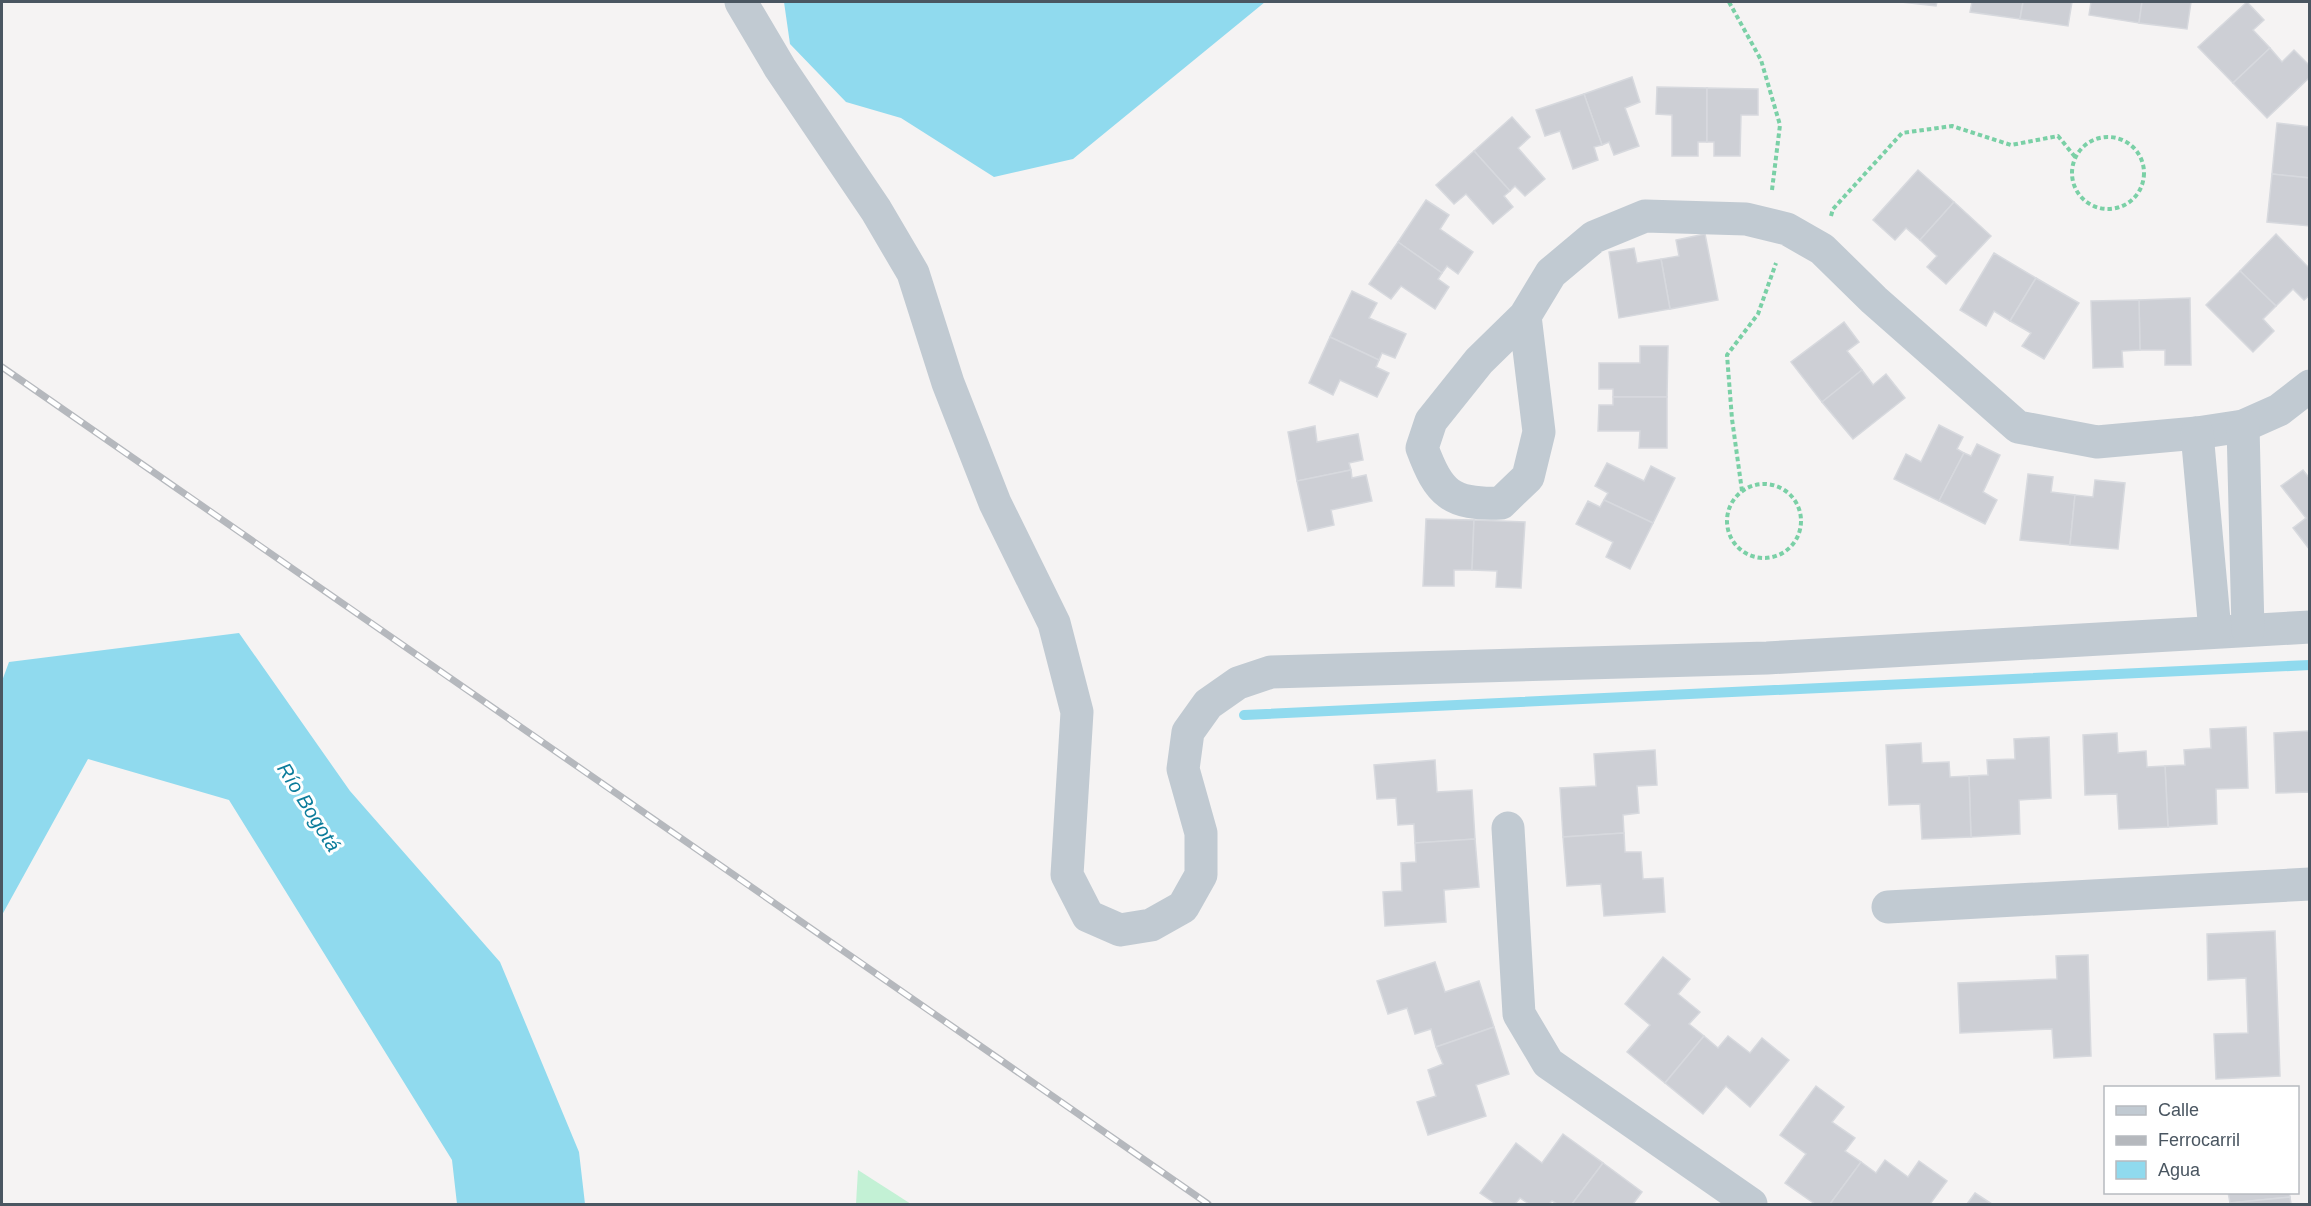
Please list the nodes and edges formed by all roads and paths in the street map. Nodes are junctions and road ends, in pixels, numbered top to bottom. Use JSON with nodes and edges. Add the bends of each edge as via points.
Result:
{"nodes":[{"id":1,"x":741,"y":2,"type":"edge"},
{"id":2,"x":1729,"y":2,"type":"edge"},
{"id":3,"x":2076,"y":158,"type":"junction"},
{"id":4,"x":1746,"y":219,"type":"junction"},
{"id":5,"x":1787,"y":229,"type":"junction"},
{"id":6,"x":1822,"y":249,"type":"junction"},
{"id":7,"x":1525,"y":316,"type":"junction"},
{"id":8,"x":2310,"y":386,"type":"edge"},
{"id":9,"x":2243,"y":426,"type":"junction"},
{"id":10,"x":2197,"y":433,"type":"junction"},
{"id":11,"x":1742,"y":491,"type":"junction"},
{"id":12,"x":2310,"y":627,"type":"edge"},
{"id":13,"x":2248,"y":630,"type":"junction"},
{"id":14,"x":2215,"y":631,"type":"junction"},
{"id":15,"x":1508,"y":828,"type":"dead end"},
{"id":16,"x":2310,"y":885,"type":"edge"},
{"id":17,"x":1888,"y":907,"type":"dead end"},
{"id":18,"x":1752,"y":1204,"type":"edge"}],
"edges":[{"from":1,"to":14,"type":"street","via":[[913,273],[948,384],[995,502],[1054,623],[1077,712],[1067,875],[1088,916],[1120,930],[1151,926],[1183,907],[1201,875],[1201,832],[1183,769],[1188,732],[1208,704],[1238,683],[1271,672],[1767,658]]},
{"from":2,"to":4,"type":"path","via":[[1761,60],[1779,125],[1772,192]]},
{"from":3,"to":3,"type":"path","via":[[2073,183],[2087,203],[2111,209],[2132,201],[2139,192],[2144,172],[2137,152],[2129,144],[2118,139],[2100,139],[2083,148]]},
{"from":3,"to":6,"type":"path","via":[[2058,136],[2011,145],[1952,126],[1902,133],[1833,209]]},
{"from":4,"to":5,"type":"street"},
{"from":4,"to":7,"type":"street","via":[[1644,216],[1594,237],[1551,273]]},
{"from":5,"to":6,"type":"street"},
{"from":5,"to":11,"type":"path","via":[[1758,314],[1727,355]]},
{"from":6,"to":10,"type":"street","via":[[2018,427],[2097,442]]},
{"from":7,"to":7,"type":"street","via":[[1479,361],[1431,421],[1422,448],[1432,474],[1449,496],[1478,504],[1501,503],[1528,477],[1539,432]]},
{"from":8,"to":9,"type":"street","via":[[2279,410]]},
{"from":9,"to":10,"type":"street"},
{"from":9,"to":13,"type":"street"},
{"from":10,"to":14,"type":"street"},
{"from":11,"to":11,"type":"path","via":[[1733,500],[1727,525],[1738,548],[1761,558],[1785,552],[1798,535],[1801,513],[1790,493],[1767,483]]},
{"from":12,"to":13,"type":"street"},
{"from":13,"to":14,"type":"street"},
{"from":15,"to":18,"type":"street","via":[[1519,1014],[1548,1063]]},
{"from":16,"to":17,"type":"street"}]}
